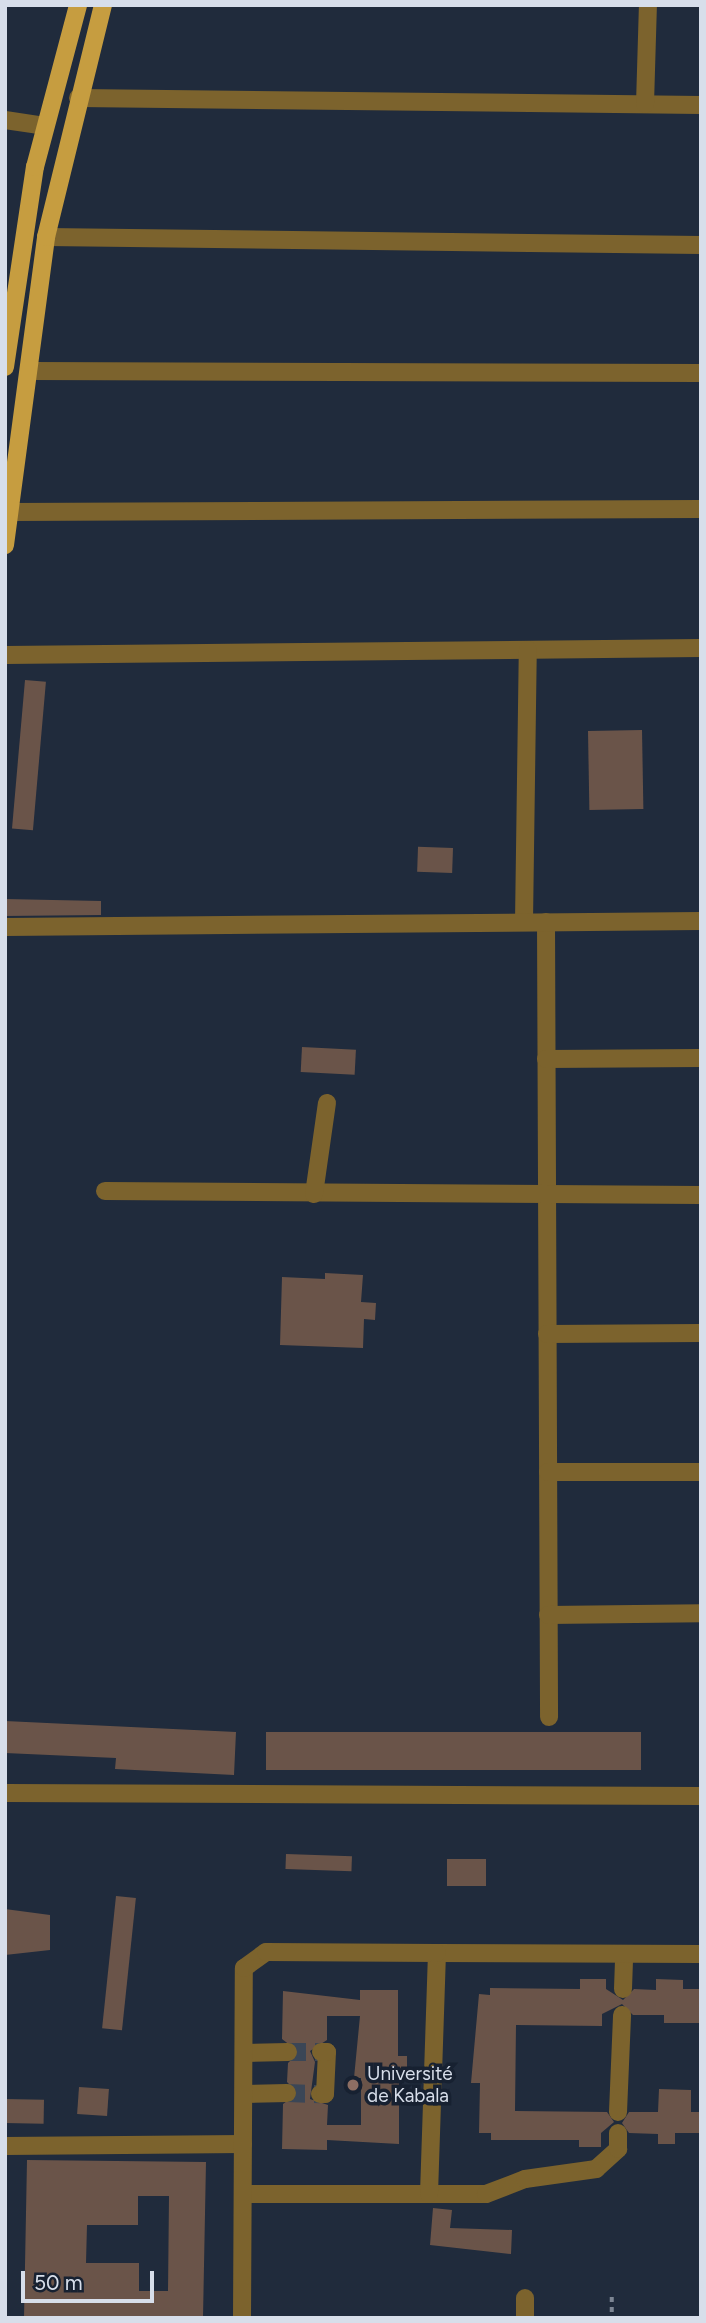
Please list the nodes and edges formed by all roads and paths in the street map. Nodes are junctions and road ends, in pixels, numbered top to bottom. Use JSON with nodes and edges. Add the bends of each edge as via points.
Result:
{"nodes":[{"id":1,"x":78,"y":5,"type":"edge"},
{"id":2,"x":103,"y":5,"type":"edge"},
{"id":3,"x":648,"y":5,"type":"edge"},
{"id":4,"x":78,"y":98,"type":"junction"},
{"id":5,"x":645,"y":104,"type":"junction"},
{"id":6,"x":701,"y":105,"type":"edge"},
{"id":7,"x":5,"y":121,"type":"edge"},
{"id":8,"x":45,"y":126,"type":"junction"},
{"id":9,"x":46,"y":237,"type":"junction"},
{"id":10,"x":701,"y":245,"type":"edge"},
{"id":11,"x":5,"y":367,"type":"edge"},
{"id":12,"x":30,"y":371,"type":"junction"},
{"id":13,"x":701,"y":373,"type":"edge"},
{"id":14,"x":701,"y":509,"type":"edge"},
{"id":15,"x":10,"y":512,"type":"junction"},
{"id":16,"x":5,"y":545,"type":"edge"},
{"id":17,"x":701,"y":648,"type":"edge"},
{"id":18,"x":528,"y":650,"type":"junction"},
{"id":19,"x":5,"y":655,"type":"edge"},
{"id":20,"x":701,"y":920,"type":"edge"},
{"id":21,"x":524,"y":922,"type":"junction"},
{"id":22,"x":545,"y":922,"type":"junction"},
{"id":23,"x":5,"y":927,"type":"edge"},
{"id":24,"x":701,"y":1058,"type":"edge"},
{"id":25,"x":546,"y":1059,"type":"junction"},
{"id":26,"x":327,"y":1103,"type":"dead end"},
{"id":27,"x":105,"y":1191,"type":"dead end"},
{"id":28,"x":314,"y":1194,"type":"junction"},
{"id":29,"x":701,"y":1195,"type":"edge"},
{"id":30,"x":547,"y":1196,"type":"junction"},
{"id":31,"x":701,"y":1333,"type":"edge"},
{"id":32,"x":547,"y":1334,"type":"junction"},
{"id":33,"x":548,"y":1472,"type":"junction"},
{"id":34,"x":701,"y":1472,"type":"edge"},
{"id":35,"x":701,"y":1614,"type":"edge"},
{"id":36,"x":548,"y":1615,"type":"junction"},
{"id":37,"x":549,"y":1717,"type":"dead end"},
{"id":38,"x":5,"y":1793,"type":"edge"},
{"id":39,"x":701,"y":1796,"type":"edge"},
{"id":40,"x":437,"y":1953,"type":"junction"},
{"id":41,"x":624,"y":1954,"type":"junction"},
{"id":42,"x":701,"y":1954,"type":"edge"},
{"id":43,"x":623,"y":1989,"type":"dead end"},
{"id":44,"x":622,"y":2015,"type":"dead end"},
{"id":45,"x":288,"y":2052,"type":"tunnel mouth"},
{"id":46,"x":321,"y":2052,"type":"dead end"},
{"id":47,"x":244,"y":2053,"type":"junction"},
{"id":48,"x":244,"y":2094,"type":"junction"},
{"id":49,"x":287,"y":2094,"type":"tunnel mouth"},
{"id":50,"x":320,"y":2094,"type":"dead end"},
{"id":51,"x":618,"y":2112,"type":"dead end"},
{"id":52,"x":618,"y":2133,"type":"dead end"},
{"id":53,"x":243,"y":2144,"type":"junction"},
{"id":54,"x":5,"y":2146,"type":"edge"},
{"id":55,"x":243,"y":2194,"type":"junction"},
{"id":56,"x":429,"y":2194,"type":"junction"},
{"id":57,"x":612,"y":2297,"type":"dead end"},
{"id":58,"x":525,"y":2298,"type":"dead end"},
{"id":59,"x":242,"y":2318,"type":"edge"},
{"id":60,"x":525,"y":2318,"type":"edge"},
{"id":61,"x":612,"y":2318,"type":"edge"}],
"edges":[{"from":1,"to":8,"type":"main road"},
{"from":2,"to":4,"type":"main road"},
{"from":3,"to":5,"type":"street"},
{"from":4,"to":5,"type":"street"},
{"from":4,"to":9,"type":"main road"},
{"from":5,"to":6,"type":"street"},
{"from":7,"to":8,"type":"street"},
{"from":8,"to":11,"type":"main road"},
{"from":9,"to":10,"type":"street"},
{"from":9,"to":12,"type":"main road"},
{"from":12,"to":13,"type":"street"},
{"from":12,"to":15,"type":"main road"},
{"from":14,"to":15,"type":"street"},
{"from":15,"to":16,"type":"main road"},
{"from":17,"to":18,"type":"street"},
{"from":18,"to":19,"type":"street"},
{"from":18,"to":21,"type":"street"},
{"from":20,"to":22,"type":"street"},
{"from":21,"to":22,"type":"street"},
{"from":21,"to":23,"type":"street"},
{"from":22,"to":25,"type":"street"},
{"from":24,"to":25,"type":"street"},
{"from":25,"to":30,"type":"street"},
{"from":26,"to":28,"type":"street"},
{"from":27,"to":28,"type":"street"},
{"from":28,"to":30,"type":"street"},
{"from":29,"to":30,"type":"street"},
{"from":30,"to":32,"type":"street"},
{"from":31,"to":32,"type":"street"},
{"from":32,"to":33,"type":"street"},
{"from":33,"to":34,"type":"street"},
{"from":33,"to":36,"type":"street"},
{"from":35,"to":36,"type":"street"},
{"from":36,"to":37,"type":"street"},
{"from":38,"to":39,"type":"street"},
{"from":40,"to":41,"type":"street"},
{"from":40,"to":47,"type":"street","via":[[266,1952],[251,1959],[244,1968]]},
{"from":40,"to":56,"type":"street"},
{"from":41,"to":42,"type":"street"},
{"from":41,"to":43,"type":"street"},
{"from":44,"to":51,"type":"street"},
{"from":45,"to":47,"type":"street"},
{"from":46,"to":50,"type":"street","via":[[327,2052],[326,2094]]},
{"from":47,"to":48,"type":"street"},
{"from":48,"to":49,"type":"street"},
{"from":48,"to":53,"type":"street"},
{"from":52,"to":56,"type":"street","via":[[618,2149],[596,2169],[525,2179],[486,2194]]},
{"from":53,"to":54,"type":"street"},
{"from":53,"to":55,"type":"street"},
{"from":55,"to":56,"type":"street"},
{"from":55,"to":59,"type":"street"},
{"from":57,"to":61,"type":"path"},
{"from":58,"to":60,"type":"street"}]}
